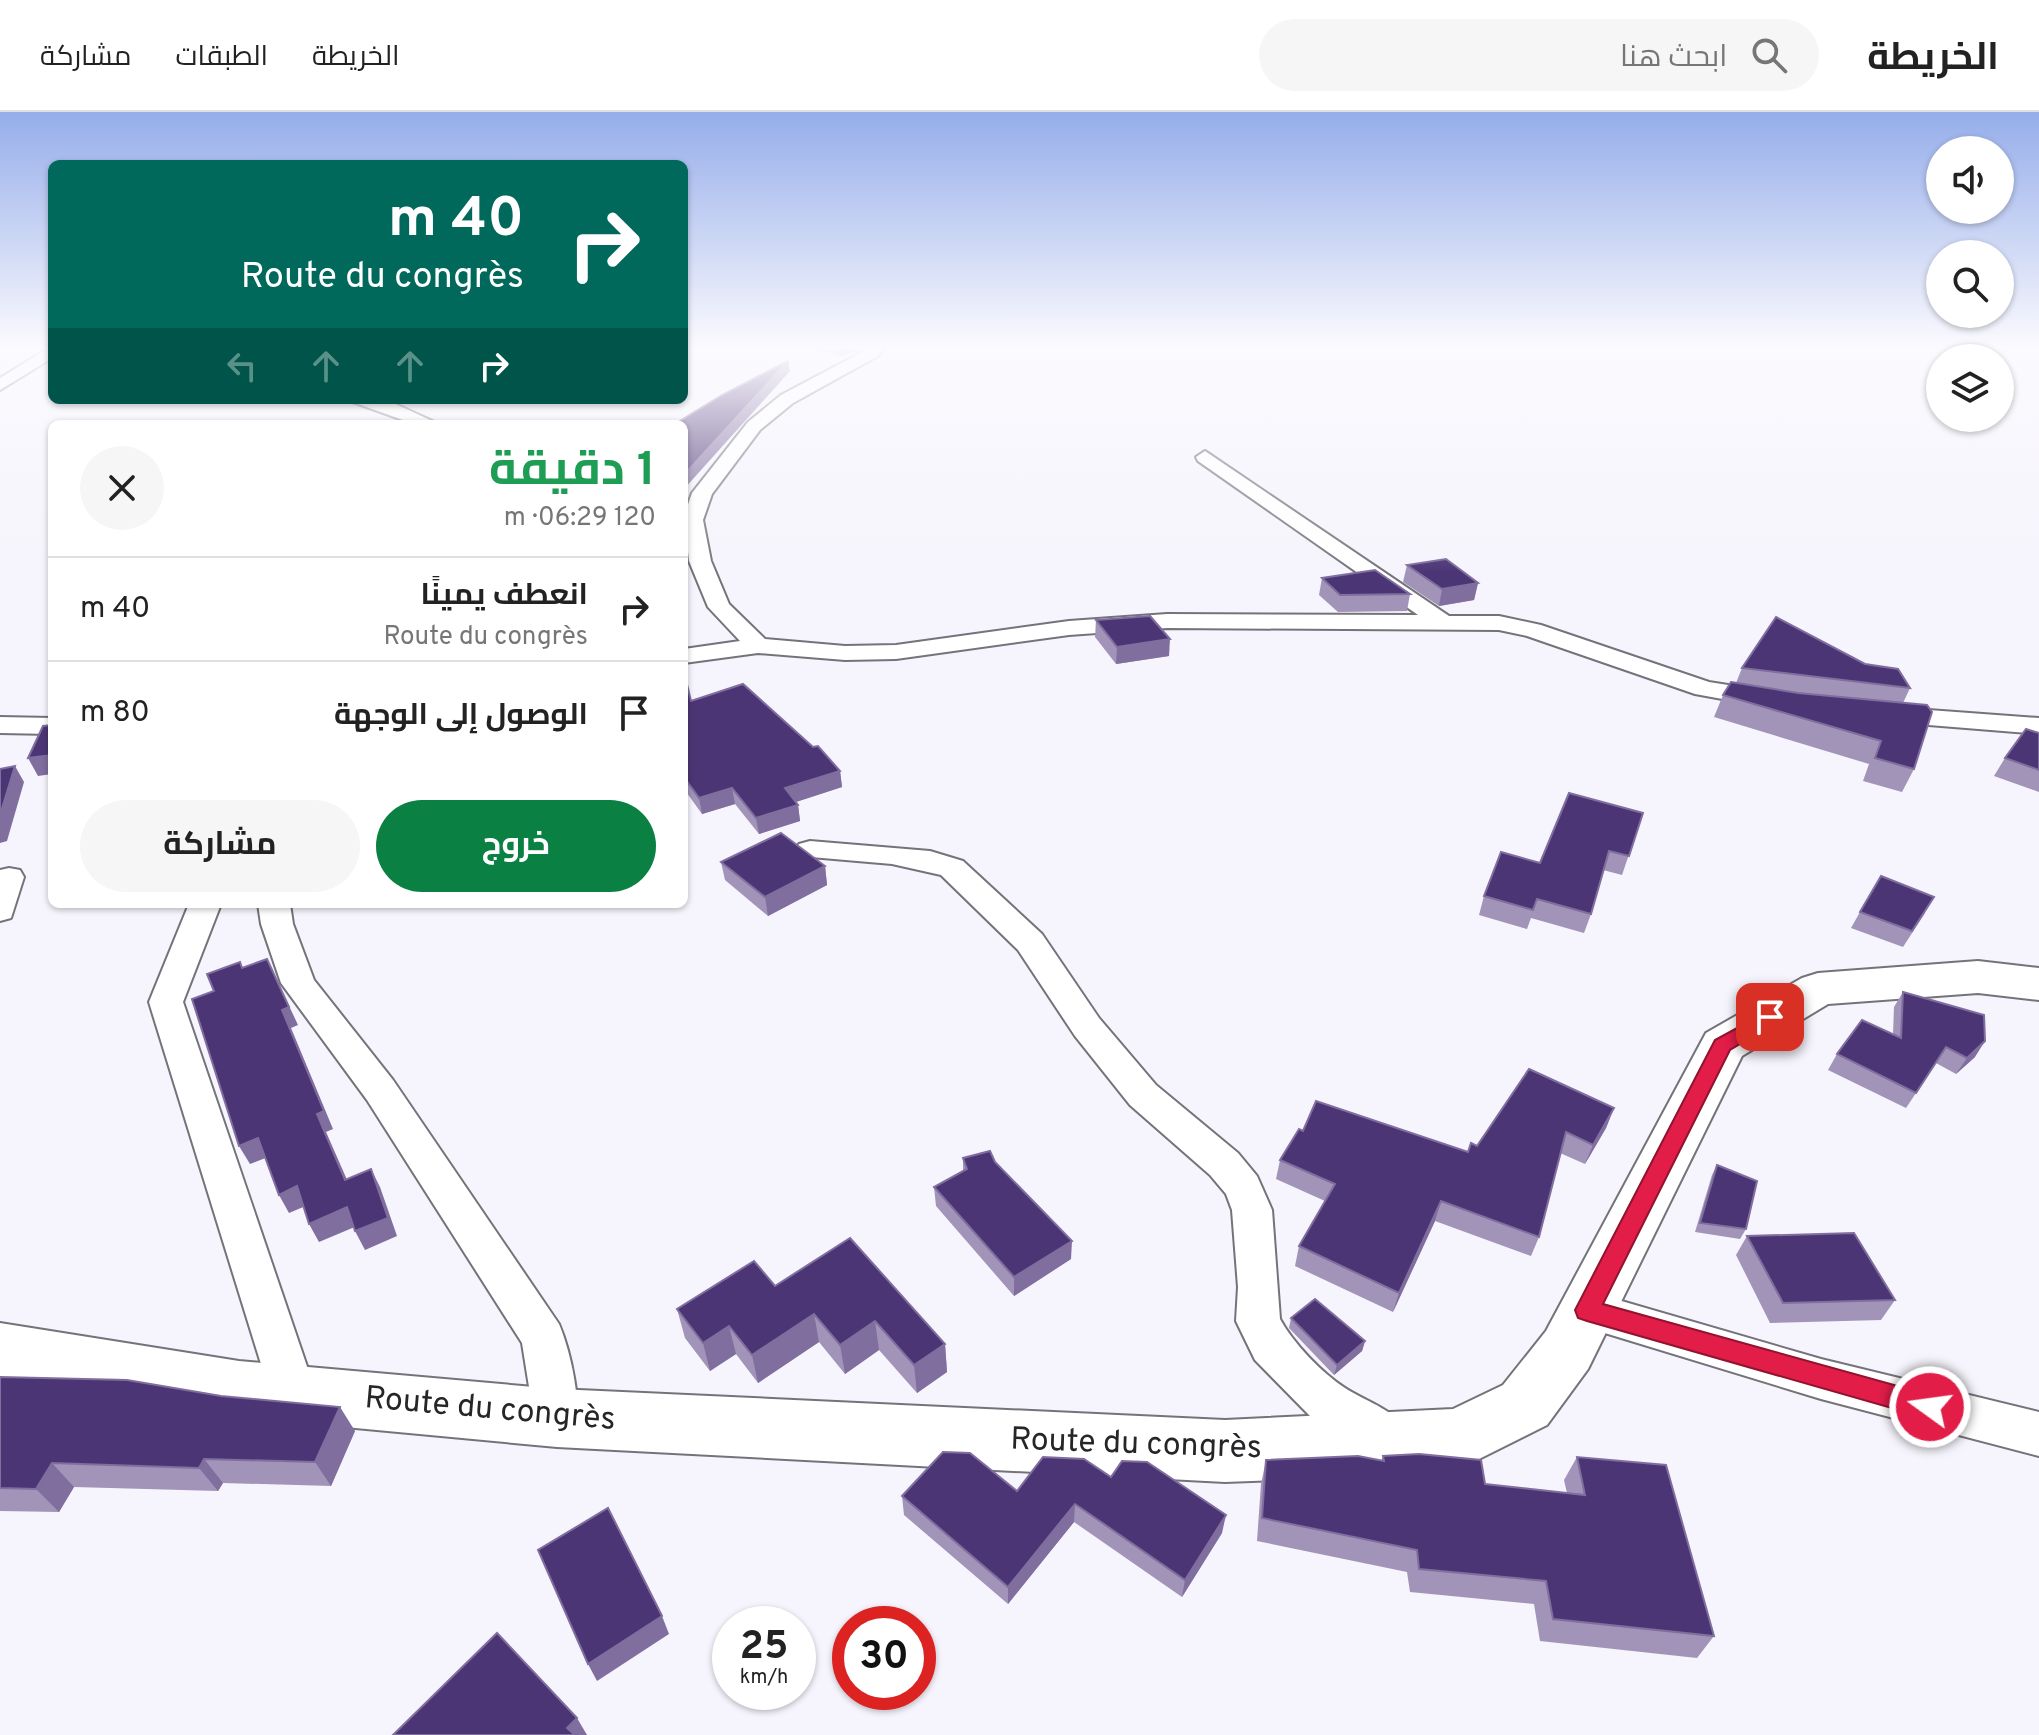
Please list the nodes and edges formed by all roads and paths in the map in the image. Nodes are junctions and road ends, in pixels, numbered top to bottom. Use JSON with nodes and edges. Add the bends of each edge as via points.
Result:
{"nodes":[{"id":1,"x":759,"y":422,"type":"edge"},
{"id":2,"x":1205,"y":457,"type":"dead end"},
{"id":3,"x":692,"y":560,"type":"edge"},
{"id":4,"x":1444,"y":623,"type":"junction"},
{"id":5,"x":758,"y":646,"type":"junction"},
{"id":6,"x":688,"y":655,"type":"edge"},
{"id":7,"x":1792,"y":703,"type":"edge"},
{"id":8,"x":1868,"y":713,"type":"edge"},
{"id":9,"x":0,"y":725,"type":"edge"},
{"id":10,"x":48,"y":726,"type":"edge"},
{"id":11,"x":2039,"y":726,"type":"edge"},
{"id":12,"x":810,"y":850,"type":"edge"},
{"id":13,"x":9,"y":877,"type":"dead end"},
{"id":14,"x":203,"y":908,"type":"edge"},
{"id":15,"x":275,"y":908,"type":"edge"},
{"id":16,"x":0,"y":911,"type":"edge"},
{"id":17,"x":2039,"y":984,"type":"edge"},
{"id":18,"x":1587,"y":1310,"type":"junction"},
{"id":19,"x":0,"y":1350,"type":"edge"},
{"id":20,"x":293,"y":1393,"type":"junction"},
{"id":21,"x":557,"y":1418,"type":"junction"},
{"id":22,"x":2039,"y":1434,"type":"edge"},
{"id":23,"x":1402,"y":1445,"type":"junction"}],
"edges":[{"from":1,"to":3,"type":"street","via":[[702,493],[693,520]]},
{"from":2,"to":4,"type":"street"},
{"from":3,"to":5,"type":"street","via":[[719,607]]},
{"from":4,"to":5,"type":"street","via":[[1167,621],[1069,628],[896,652]]},
{"from":4,"to":7,"type":"street","via":[[1516,626],[1704,689]]},
{"from":5,"to":6,"type":"street"},
{"from":8,"to":11,"type":"street"},
{"from":9,"to":10,"type":"street"},
{"from":12,"to":23,"type":"street","via":[[930,860],[952,868],[1030,942],[1087,1027],[1143,1095],[1224,1164],[1243,1187],[1252,1210],[1258,1321],[1271,1346],[1326,1401]]},
{"from":13,"to":16,"type":"street"},
{"from":14,"to":20,"type":"street","via":[[166,1002]]},
{"from":15,"to":21,"type":"street","via":[[298,983],[380,1090],[543,1338]]},
{"from":17,"to":18,"type":"main road","name":"Route du congrès","via":[[1978,977],[1818,989],[1723,1045]]},
{"from":18,"to":22,"type":"street","via":[[1821,1379]]},
{"from":18,"to":23,"type":"main road","name":"Route du congrès","via":[[1567,1350],[1525,1405],[1459,1439]]},
{"from":19,"to":20,"type":"main road","name":"Route du congrès"},
{"from":20,"to":21,"type":"main road","name":"Route du congrès"},
{"from":21,"to":23,"type":"main road","name":"Route du congrès","via":[[1225,1451]]}]}
